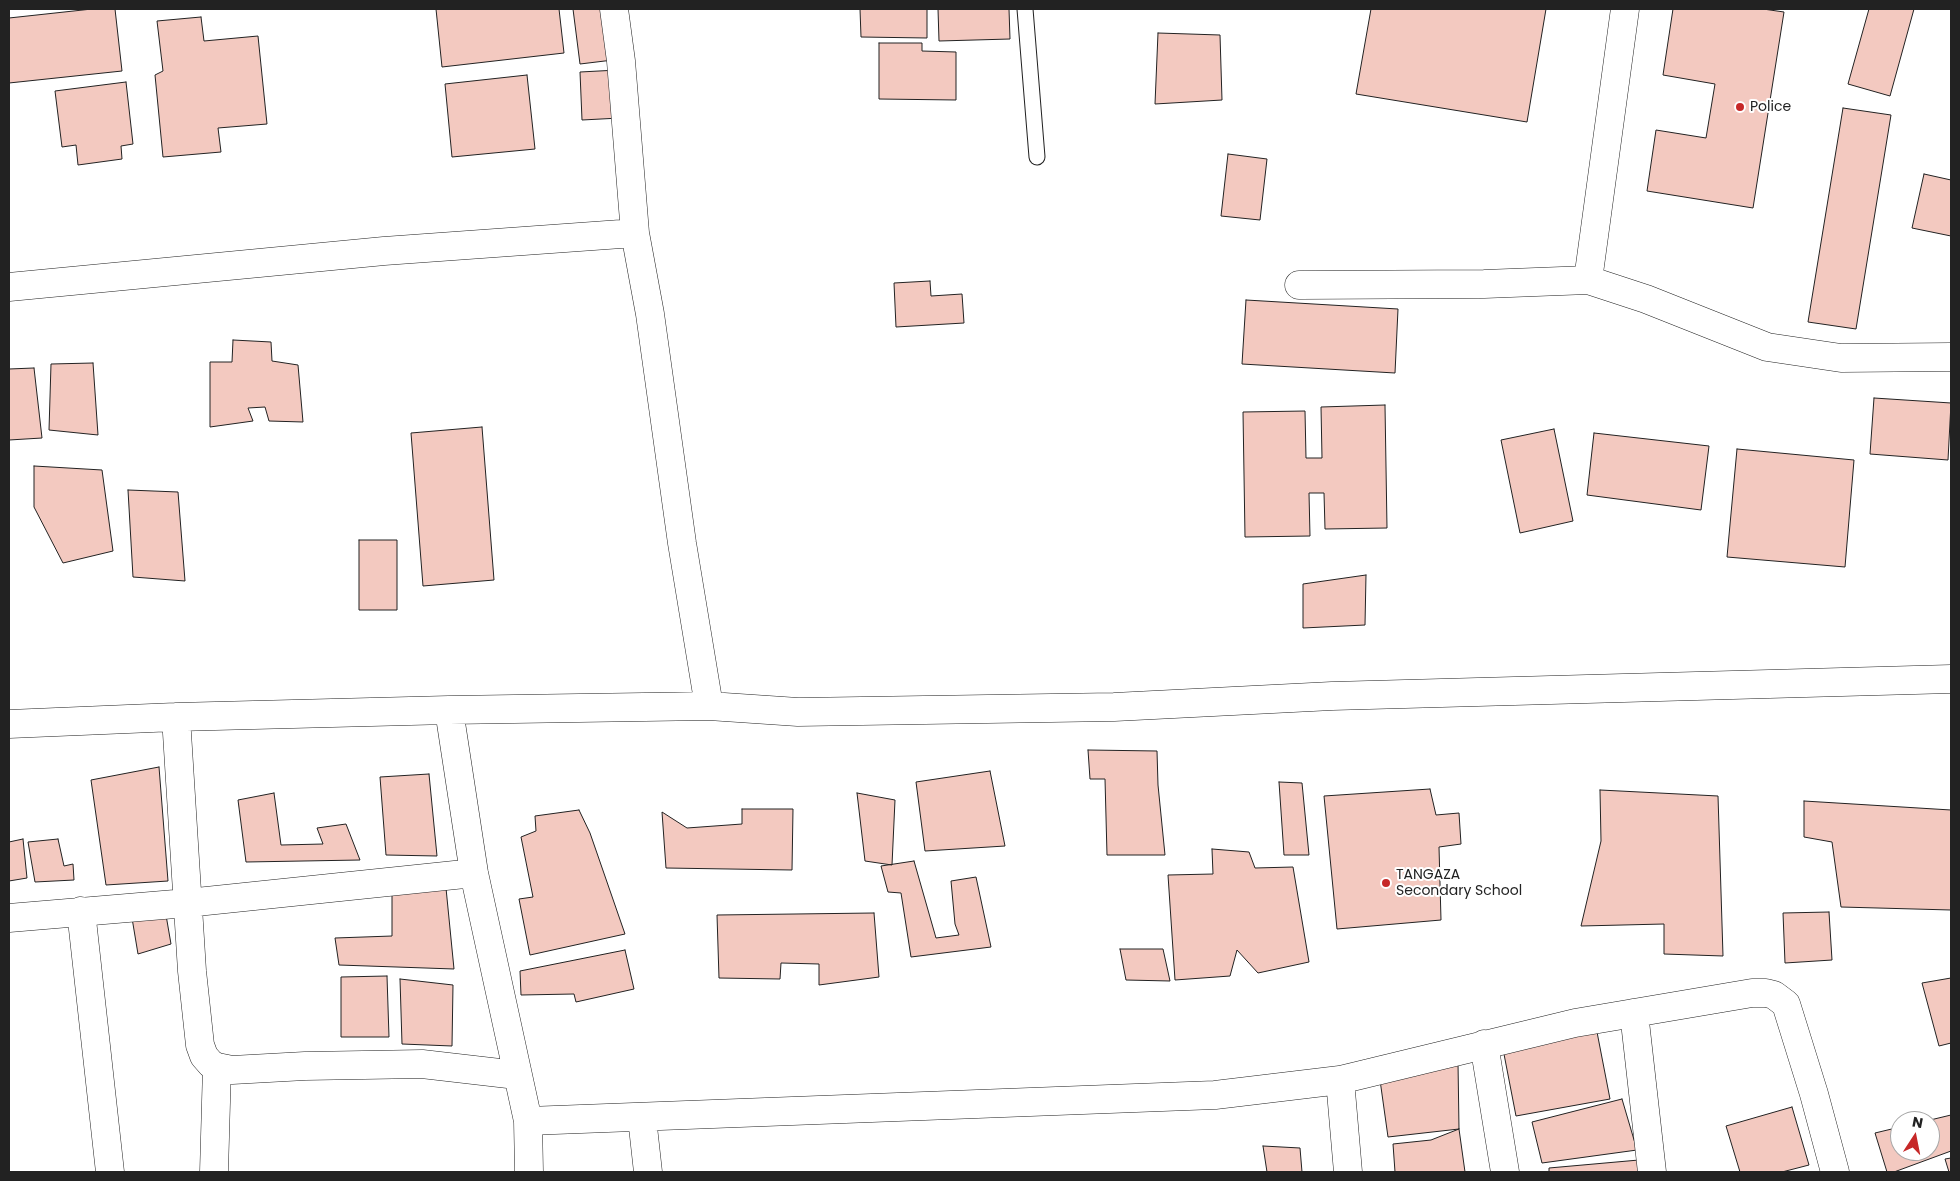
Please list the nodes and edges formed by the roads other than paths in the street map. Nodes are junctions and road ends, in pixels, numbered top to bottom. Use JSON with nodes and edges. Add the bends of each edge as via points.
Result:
{"nodes":[{"id":1,"x":614,"y":9,"type":"edge"},
{"id":2,"x":1025,"y":9,"type":"edge"},
{"id":3,"x":1625,"y":9,"type":"edge"},
{"id":4,"x":1037,"y":157,"type":"dead end"},
{"id":5,"x":636,"y":233,"type":"junction"},
{"id":6,"x":1588,"y":280,"type":"junction"},
{"id":7,"x":1299,"y":285,"type":"dead end"},
{"id":8,"x":9,"y":287,"type":"edge"},
{"id":9,"x":1951,"y":357,"type":"edge"},
{"id":10,"x":1951,"y":679,"type":"edge"},
{"id":11,"x":710,"y":706,"type":"junction"},
{"id":12,"x":450,"y":710,"type":"junction"},
{"id":13,"x":176,"y":717,"type":"junction"},
{"id":14,"x":9,"y":724,"type":"edge"},
{"id":15,"x":474,"y":873,"type":"junction"},
{"id":16,"x":187,"y":903,"type":"junction"},
{"id":17,"x":81,"y":911,"type":"junction"},
{"id":18,"x":9,"y":918,"type":"edge"},
{"id":19,"x":1634,"y":1013,"type":"junction"},
{"id":20,"x":1484,"y":1044,"type":"junction"},
{"id":21,"x":217,"y":1067,"type":"junction"},
{"id":22,"x":517,"y":1075,"type":"junction"},
{"id":23,"x":1340,"y":1080,"type":"junction"},
{"id":24,"x":642,"y":1118,"type":"junction"},
{"id":25,"x":528,"y":1121,"type":"junction"},
{"id":26,"x":110,"y":1172,"type":"edge"},
{"id":27,"x":214,"y":1172,"type":"edge"},
{"id":28,"x":529,"y":1172,"type":"edge"},
{"id":29,"x":648,"y":1172,"type":"edge"},
{"id":30,"x":1348,"y":1172,"type":"edge"},
{"id":31,"x":1505,"y":1172,"type":"edge"},
{"id":32,"x":1652,"y":1172,"type":"edge"},
{"id":33,"x":1835,"y":1172,"type":"edge"}],
"edges":[{"from":1,"to":5,"type":"street"},
{"from":2,"to":4,"type":"lane"},
{"from":3,"to":6,"type":"street"},
{"from":5,"to":8,"type":"street","via":[[384,251]]},
{"from":5,"to":11,"type":"street"},
{"from":6,"to":7,"type":"street"},
{"from":6,"to":9,"type":"street","via":[[1646,299],[1767,347],[1841,358]]},
{"from":10,"to":11,"type":"street","via":[[1362,695],[1114,707],[798,712]]},
{"from":11,"to":12,"type":"street"},
{"from":12,"to":13,"type":"street"},
{"from":12,"to":15,"type":"street"},
{"from":13,"to":14,"type":"street"},
{"from":13,"to":16,"type":"street"},
{"from":15,"to":16,"type":"street"},
{"from":15,"to":22,"type":"street"},
{"from":16,"to":17,"type":"street"},
{"from":16,"to":21,"type":"street","via":[[200,1045],[204,1056]]},
{"from":17,"to":18,"type":"street"},
{"from":17,"to":26,"type":"street"},
{"from":19,"to":20,"type":"street"},
{"from":19,"to":32,"type":"street"},
{"from":19,"to":33,"type":"street","via":[[1752,993],[1781,998],[1786,1004],[1814,1094]]},
{"from":20,"to":23,"type":"street"},
{"from":20,"to":31,"type":"street"},
{"from":21,"to":22,"type":"street","via":[[232,1070],[422,1064]]},
{"from":21,"to":27,"type":"street"},
{"from":22,"to":25,"type":"street"},
{"from":23,"to":24,"type":"street","via":[[1215,1095]]},
{"from":23,"to":30,"type":"street"},
{"from":24,"to":25,"type":"street"},
{"from":24,"to":29,"type":"street"},
{"from":25,"to":28,"type":"street"}]}
